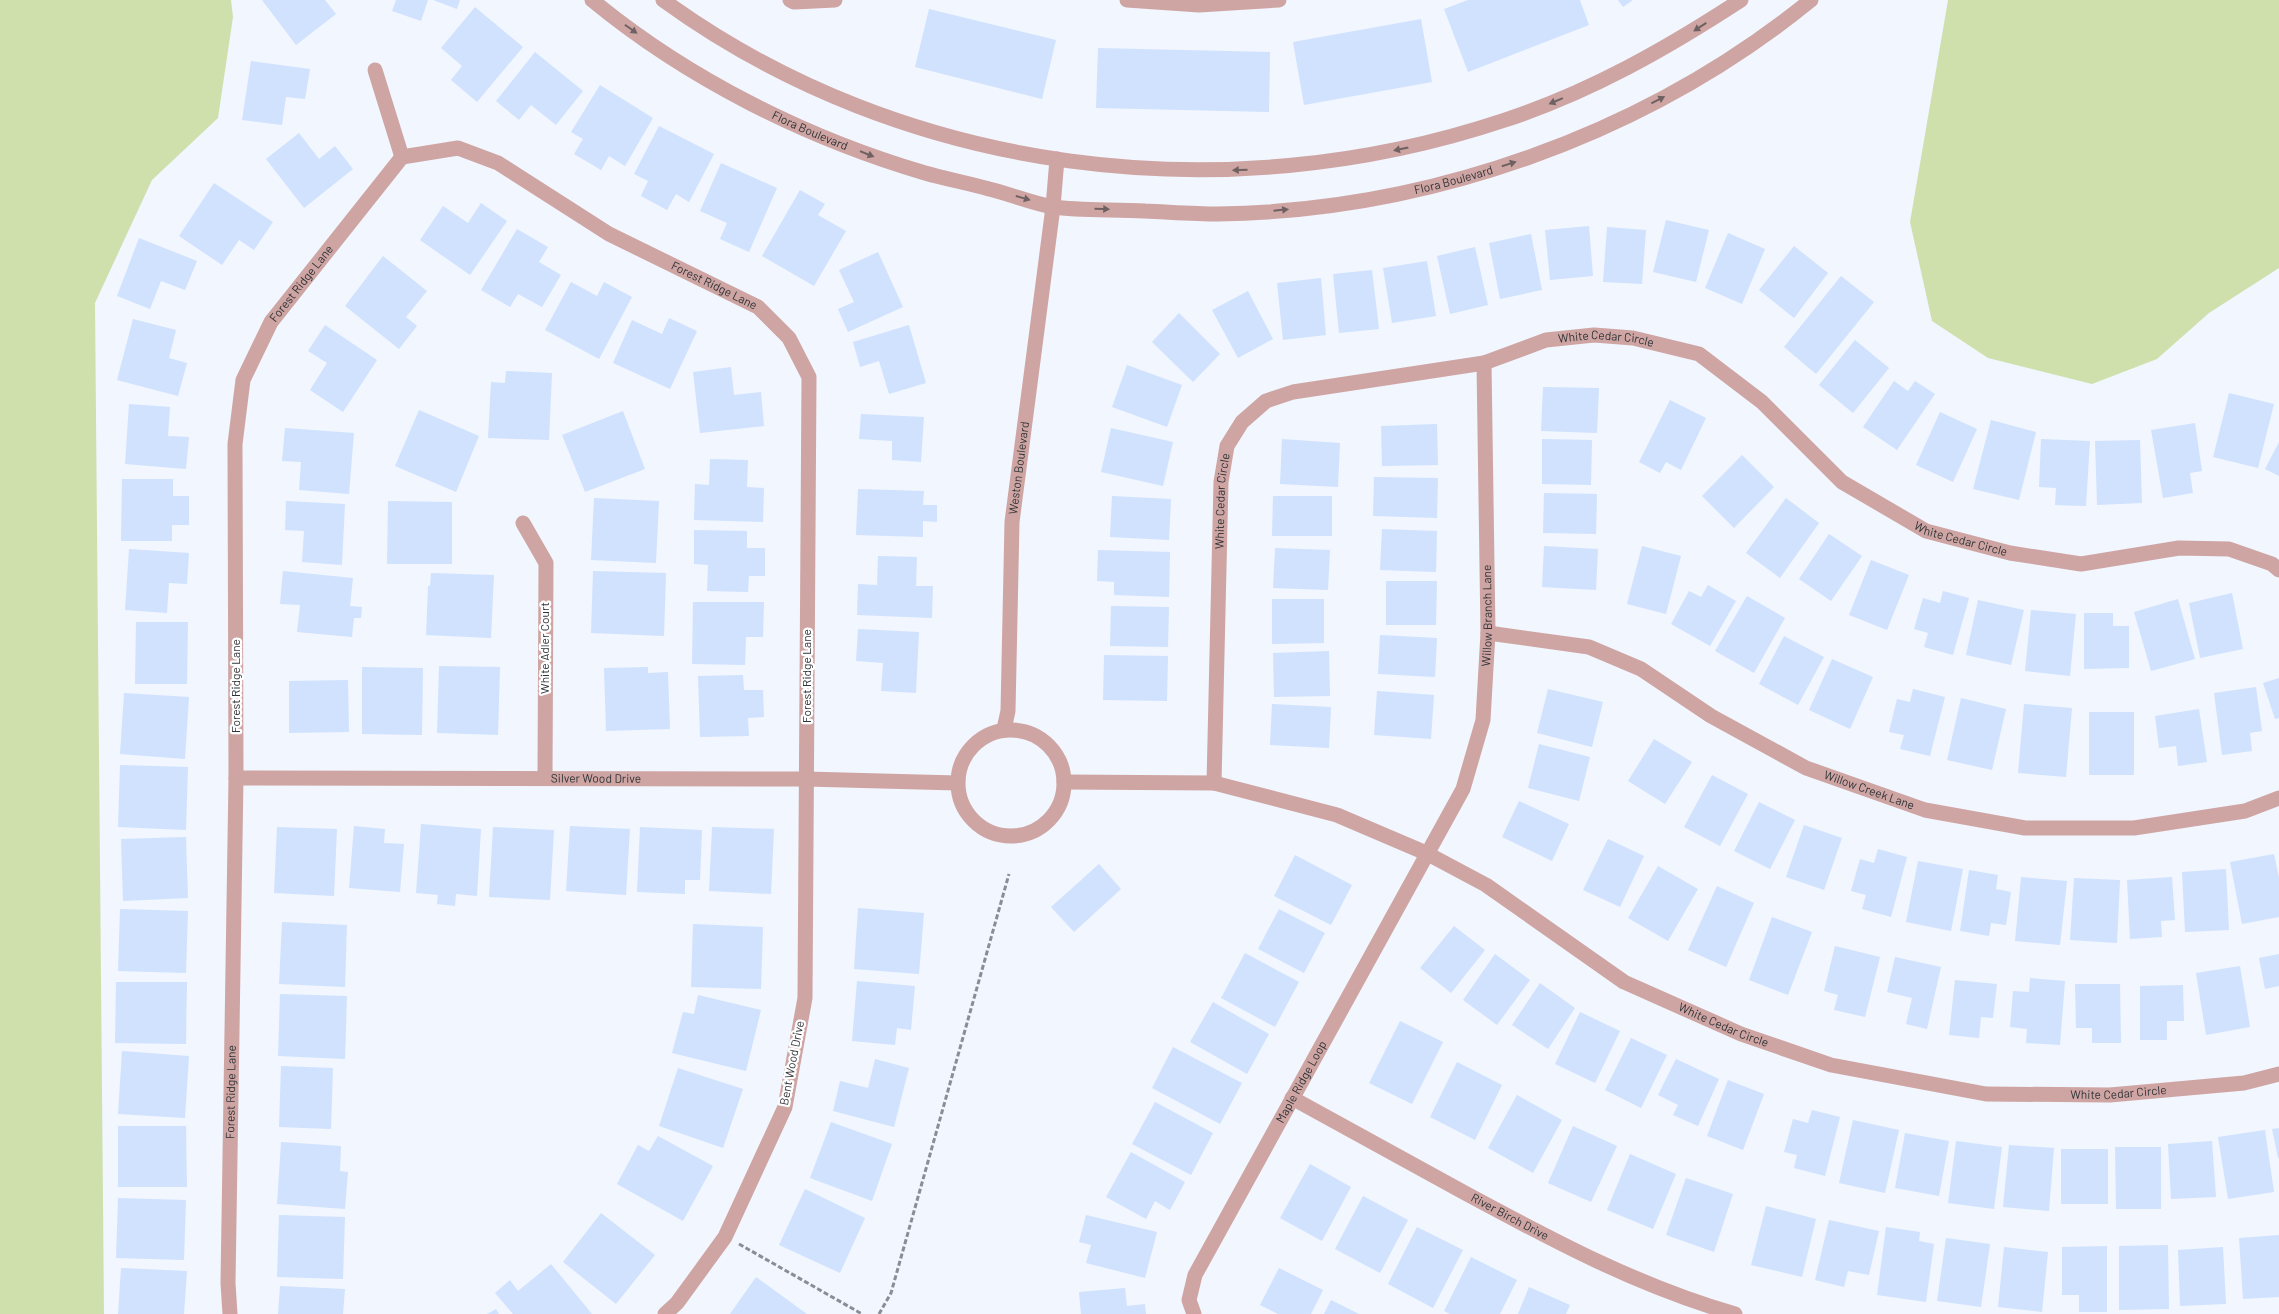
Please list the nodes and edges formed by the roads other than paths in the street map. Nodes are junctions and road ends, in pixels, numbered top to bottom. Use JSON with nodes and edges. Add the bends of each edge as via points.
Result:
{"nodes":[{"id":1,"x":592,"y":0,"type":"edge"},
{"id":2,"x":663,"y":0,"type":"edge"},
{"id":3,"x":790,"y":0,"type":"edge"},
{"id":4,"x":835,"y":0,"type":"edge"},
{"id":5,"x":1127,"y":0,"type":"edge"},
{"id":6,"x":1278,"y":0,"type":"edge"},
{"id":7,"x":1741,"y":0,"type":"edge"},
{"id":8,"x":1810,"y":0,"type":"edge"},
{"id":9,"x":375,"y":70,"type":"dead end"},
{"id":10,"x":402,"y":157,"type":"junction"},
{"id":11,"x":1057,"y":159,"type":"junction"},
{"id":12,"x":1053,"y":207,"type":"junction"},
{"id":13,"x":1484,"y":364,"type":"junction"},
{"id":14,"x":523,"y":523,"type":"dead end"},
{"id":15,"x":2279,"y":570,"type":"edge"},
{"id":16,"x":1488,"y":633,"type":"junction"},
{"id":17,"x":1004,"y":730,"type":"junction"},
{"id":18,"x":236,"y":778,"type":"junction"},
{"id":19,"x":545,"y":778,"type":"junction"},
{"id":20,"x":806,"y":778,"type":"junction"},
{"id":21,"x":1064,"y":782,"type":"junction"},
{"id":22,"x":957,"y":783,"type":"junction"},
{"id":23,"x":1214,"y":783,"type":"junction"},
{"id":24,"x":2279,"y":798,"type":"edge"},
{"id":25,"x":1426,"y":854,"type":"junction"},
{"id":26,"x":2279,"y":1074,"type":"edge"},
{"id":27,"x":1292,"y":1098,"type":"junction"},
{"id":28,"x":230,"y":1314,"type":"edge"},
{"id":29,"x":665,"y":1314,"type":"edge"},
{"id":30,"x":1194,"y":1314,"type":"edge"},
{"id":31,"x":1735,"y":1314,"type":"edge"}],
"edges":[{"from":1,"to":12,"type":"street","name":"Flora Boulevard","one_way":true,"via":[[657,47],[712,81],[802,128],[926,174]]},
{"from":2,"to":11,"type":"street","via":[[736,47],[880,114],[979,144]]},
{"from":3,"to":4,"type":"street"},
{"from":5,"to":6,"type":"street","via":[[1199,4]]},
{"from":7,"to":11,"type":"street","one_way":true,"via":[[1656,54],[1595,84],[1506,120],[1401,150],[1330,162],[1220,170],[1114,167]]},
{"from":12,"to":8,"type":"street","name":"Flora Boulevard","one_way":true,"via":[[1217,214],[1341,203],[1460,179],[1569,141],[1686,86]]},
{"from":9,"to":10,"type":"street"},
{"from":10,"to":18,"type":"street","name":"Forest Ridge Lane","via":[[271,322],[243,380],[235,444]]},
{"from":10,"to":20,"type":"street","name":"Forest Ridge Lane","via":[[458,148],[498,163],[609,234],[758,307],[789,338],[809,377]]},
{"from":11,"to":12,"type":"street"},
{"from":12,"to":17,"type":"street","name":"Weston Boulevard","via":[[1012,522],[1008,711]]},
{"from":13,"to":15,"type":"street","name":"White Cedar Circle","via":[[1546,340],[1594,335],[1634,338],[1699,354],[1762,402],[1842,482],[1926,531],[2010,554],[2081,564],[2179,548],[2229,549],[2272,564]]},
{"from":13,"to":16,"type":"street","name":"Willow Branch Lane"},
{"from":13,"to":23,"type":"street","name":"White Cedar Circle","via":[[1293,392],[1266,401],[1242,422],[1227,446],[1221,482]]},
{"from":14,"to":19,"type":"street","name":"White Adler Court","via":[[546,563]]},
{"from":16,"to":24,"type":"street","name":"Willow Creek Lane","via":[[1589,646],[1641,669],[1711,716],[1806,768],[1924,810],[2025,828],[2134,828],[2245,811]]},
{"from":16,"to":25,"type":"street","name":"Willow Branch Lane","via":[[1484,720],[1463,789]]},
{"from":17,"to":21,"type":"street","via":[[1031,733],[1046,743],[1058,758]]},
{"from":17,"to":22,"type":"street","via":[[988,734],[976,742],[961,762]]},
{"from":18,"to":19,"type":"street","name":"Silver Wood Drive"},
{"from":18,"to":28,"type":"street","name":"Forest Ridge Lane"},
{"from":19,"to":20,"type":"street","name":"Silver Wood Drive"},
{"from":20,"to":22,"type":"street","name":"Silver Wood Drive"},
{"from":20,"to":29,"type":"street","name":"Bent Wood Drive","via":[[805,998],[784,1107],[725,1237],[677,1303]]},
{"from":21,"to":22,"type":"street","via":[[1063,794],[1048,822],[1033,832],[1008,837],[979,826],[962,807]]},
{"from":21,"to":23,"type":"street","name":"White Cedar Circle"},
{"from":23,"to":25,"type":"street","name":"White Cedar Circle","via":[[1337,815]]},
{"from":25,"to":26,"type":"street","name":"White Cedar Circle","via":[[1486,885],[1624,982],[1741,1034],[1831,1065],[1986,1094],[2110,1095],[2244,1083]]},
{"from":25,"to":27,"type":"street","name":"Maple Ridge Loop"},
{"from":27,"to":30,"type":"street","name":"Maple Ridge Loop","via":[[1195,1275],[1189,1300]]},
{"from":27,"to":31,"type":"street","name":"River Birch Drive","via":[[1603,1266],[1686,1300]]}]}
